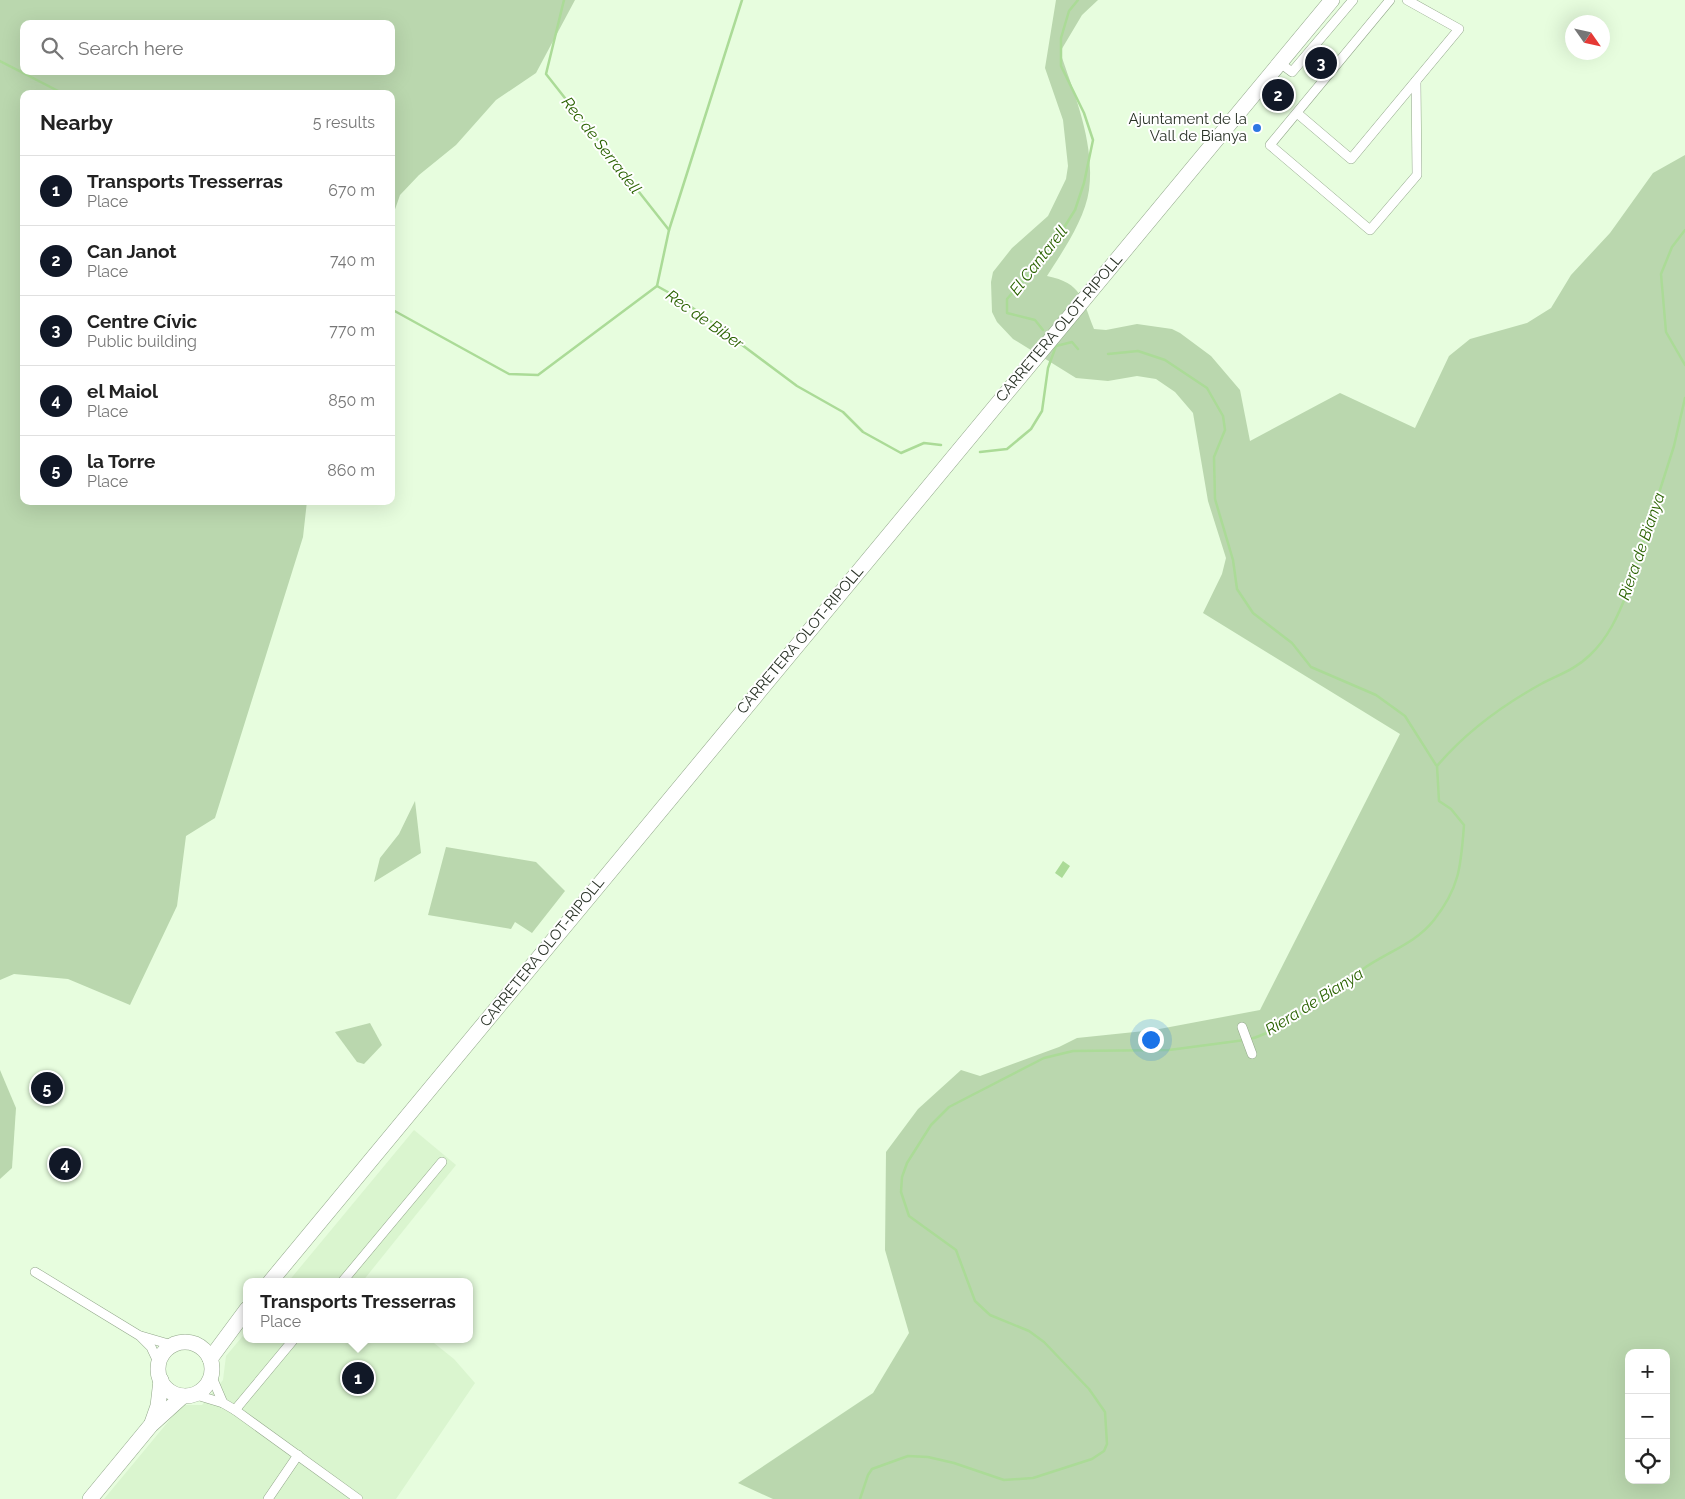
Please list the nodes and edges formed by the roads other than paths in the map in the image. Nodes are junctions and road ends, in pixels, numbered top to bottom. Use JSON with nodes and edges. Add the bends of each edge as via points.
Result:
{"nodes":[{"id":1,"x":1332,"y":0,"type":"edge"},
{"id":2,"x":1353,"y":0,"type":"edge"},
{"id":3,"x":1390,"y":0,"type":"edge"},
{"id":4,"x":1407,"y":0,"type":"edge"},
{"id":5,"x":1280,"y":63,"type":"junction"},
{"id":6,"x":1416,"y":81,"type":"junction"},
{"id":7,"x":1297,"y":113,"type":"junction"},
{"id":8,"x":1242,"y":1027,"type":"dead end"},
{"id":9,"x":1252,"y":1054,"type":"dead end"},
{"id":10,"x":442,"y":1162,"type":"dead end"},
{"id":11,"x":35,"y":1272,"type":"dead end"},
{"id":12,"x":273,"y":1278,"type":"edge"},
{"id":13,"x":345,"y":1278,"type":"edge"},
{"id":14,"x":243,"y":1314,"type":"edge"},
{"id":15,"x":235,"y":1324,"type":"junction"},
{"id":16,"x":140,"y":1336,"type":"junction"},
{"id":17,"x":291,"y":1343,"type":"edge"},
{"id":18,"x":172,"y":1345,"type":"junction"},
{"id":19,"x":197,"y":1345,"type":"junction"},
{"id":20,"x":210,"y":1359,"type":"junction"},
{"id":21,"x":159,"y":1364,"type":"junction"},
{"id":22,"x":211,"y":1375,"type":"junction"},
{"id":23,"x":161,"y":1380,"type":"junction"},
{"id":24,"x":188,"y":1395,"type":"junction"},
{"id":25,"x":223,"y":1403,"type":"junction"},
{"id":26,"x":235,"y":1410,"type":"junction"},
{"id":27,"x":151,"y":1425,"type":"junction"},
{"id":28,"x":298,"y":1455,"type":"junction"},
{"id":29,"x":90,"y":1499,"type":"edge"},
{"id":30,"x":268,"y":1499,"type":"edge"},
{"id":31,"x":358,"y":1499,"type":"edge"}],
"edges":[{"from":1,"to":5,"type":"main road","name":"CARRETERA OLOT-RIPOLL"},
{"from":2,"to":5,"type":"street","via":[[1292,72]]},
{"from":3,"to":7,"type":"street"},
{"from":4,"to":6,"type":"street","via":[[1459,28]]},
{"from":5,"to":12,"type":"main road","name":"CARRETERA OLOT-RIPOLL"},
{"from":6,"to":7,"type":"street","via":[[1351,158]]},
{"from":6,"to":7,"type":"street","via":[[1417,175],[1370,230],[1270,145]]},
{"from":8,"to":9,"type":"street"},
{"from":10,"to":13,"type":"street"},
{"from":11,"to":16,"type":"street"},
{"from":14,"to":15,"type":"main road"},
{"from":15,"to":19,"type":"main road","via":[[212,1340]]},
{"from":15,"to":20,"type":"main road"},
{"from":16,"to":18,"type":"street"},
{"from":16,"to":21,"type":"street","via":[[151,1347]]},
{"from":17,"to":26,"type":"street"},
{"from":18,"to":19,"type":"main road","via":[[184,1342]]},
{"from":18,"to":21,"type":"main road","via":[[162,1355]]},
{"from":19,"to":20,"type":"main road"},
{"from":20,"to":22,"type":"main road"},
{"from":21,"to":23,"type":"main road"},
{"from":22,"to":24,"type":"main road","via":[[204,1387]]},
{"from":22,"to":25,"type":"street"},
{"from":23,"to":24,"type":"main road","via":[[171,1392]]},
{"from":23,"to":27,"type":"main road","via":[[158,1406]]},
{"from":24,"to":25,"type":"street"},
{"from":24,"to":27,"type":"main road"},
{"from":25,"to":26,"type":"street"},
{"from":26,"to":28,"type":"street"},
{"from":27,"to":29,"type":"main road"},
{"from":28,"to":30,"type":"street"},
{"from":28,"to":31,"type":"street"}]}
